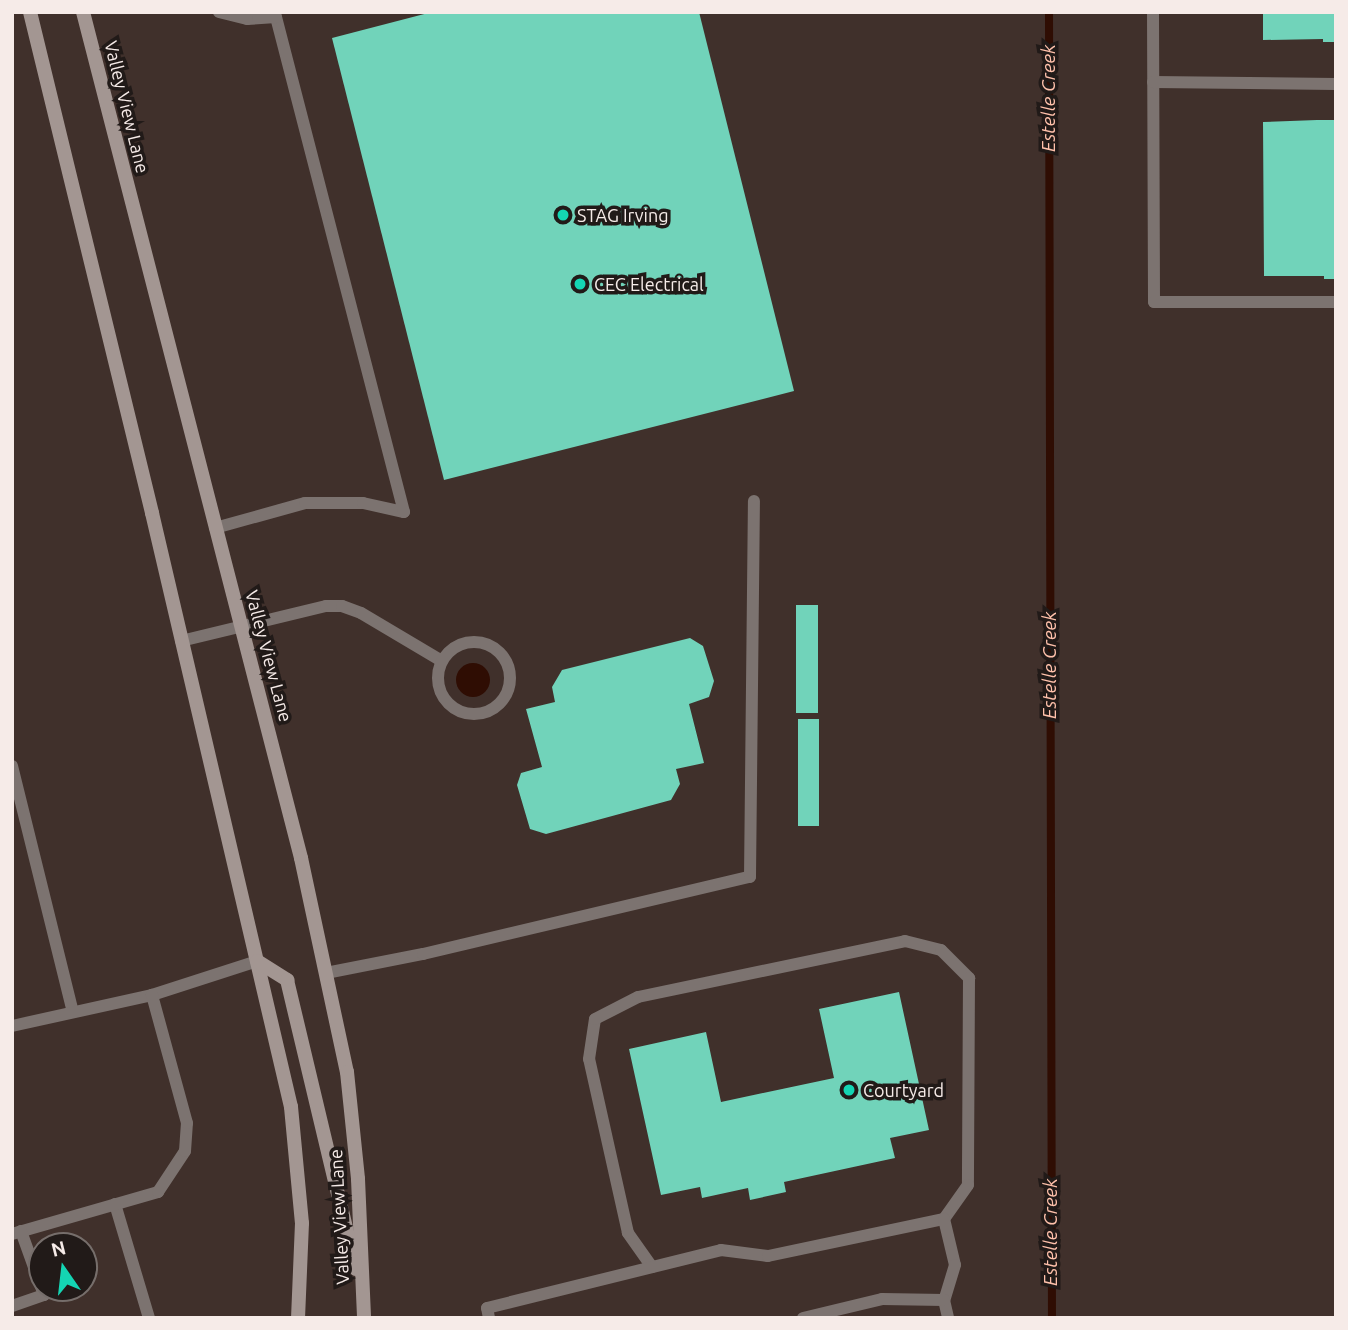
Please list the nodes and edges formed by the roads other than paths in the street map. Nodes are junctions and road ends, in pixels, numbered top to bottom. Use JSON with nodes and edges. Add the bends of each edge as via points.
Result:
{"nodes":[{"id":1,"x":30,"y":12,"type":"edge"},
{"id":2,"x":83,"y":12,"type":"edge"},
{"id":3,"x":219,"y":12,"type":"edge"},
{"id":4,"x":1153,"y":12,"type":"edge"},
{"id":5,"x":1153,"y":82,"type":"junction"},
{"id":6,"x":1336,"y":84,"type":"edge"},
{"id":7,"x":1336,"y":302,"type":"edge"},
{"id":8,"x":754,"y":501,"type":"dead end"},
{"id":9,"x":215,"y":528,"type":"junction"},
{"id":10,"x":242,"y":627,"type":"junction"},
{"id":11,"x":181,"y":641,"type":"junction"},
{"id":12,"x":442,"y":662,"type":"junction"},
{"id":13,"x":12,"y":765,"type":"edge"},
{"id":14,"x":257,"y":961,"type":"junction"},
{"id":15,"x":326,"y":973,"type":"junction"},
{"id":16,"x":152,"y":995,"type":"junction"},
{"id":17,"x":73,"y":1012,"type":"junction"},
{"id":18,"x":12,"y":1026,"type":"edge"},
{"id":19,"x":115,"y":1204,"type":"junction"},
{"id":20,"x":944,"y":1219,"type":"junction"},
{"id":21,"x":17,"y":1232,"type":"edge"},
{"id":22,"x":652,"y":1267,"type":"junction"},
{"id":23,"x":944,"y":1300,"type":"junction"},
{"id":24,"x":363,"y":1301,"type":"junction"},
{"id":25,"x":12,"y":1306,"type":"edge"},
{"id":26,"x":149,"y":1318,"type":"edge"},
{"id":27,"x":298,"y":1318,"type":"edge"},
{"id":28,"x":364,"y":1318,"type":"edge"},
{"id":29,"x":489,"y":1318,"type":"edge"},
{"id":30,"x":803,"y":1318,"type":"edge"},
{"id":31,"x":948,"y":1318,"type":"edge"}],
"edges":[{"from":1,"to":11,"type":"main road","name":"Valley View Lane"},
{"from":2,"to":9,"type":"main road","name":"Valley View Lane"},
{"from":3,"to":9,"type":"lane","via":[[247,19],[276,17],[404,512],[363,503],[305,503]]},
{"from":4,"to":5,"type":"lane"},
{"from":5,"to":6,"type":"lane"},
{"from":5,"to":7,"type":"lane","via":[[1154,302]]},
{"from":8,"to":15,"type":"lane","via":[[750,877]]},
{"from":9,"to":10,"type":"main road","name":"Valley View Lane"},
{"from":10,"to":11,"type":"lane"},
{"from":10,"to":12,"type":"lane","via":[[342,606]]},
{"from":10,"to":15,"type":"main road","name":"Valley View Lane"},
{"from":11,"to":14,"type":"main road","name":"Valley View Lane"},
{"from":12,"to":12,"type":"lane","via":[[461,644],[488,645],[499,651],[511,673],[506,696],[491,711],[477,715],[454,709],[439,687]]},
{"from":13,"to":17,"type":"lane"},
{"from":14,"to":16,"type":"lane"},
{"from":14,"to":24,"type":"main road","via":[[287,980]]},
{"from":14,"to":27,"type":"main road","name":"Valley View Lane","via":[[291,1107],[302,1223]]},
{"from":15,"to":24,"type":"main road","name":"Valley View Lane","via":[[348,1086],[358,1179]]},
{"from":16,"to":17,"type":"lane"},
{"from":16,"to":19,"type":"lane","via":[[187,1123],[185,1151],[158,1192]]},
{"from":17,"to":18,"type":"lane"},
{"from":19,"to":21,"type":"lane"},
{"from":19,"to":26,"type":"lane"},
{"from":20,"to":22,"type":"lane","via":[[768,1256],[721,1250]]},
{"from":20,"to":22,"type":"lane","via":[[968,1185],[970,978],[941,950],[905,941],[638,997],[595,1019],[589,1059],[628,1233]]},
{"from":20,"to":23,"type":"lane","via":[[955,1265]]},
{"from":21,"to":25,"type":"lane","via":[[44,1295]]},
{"from":22,"to":29,"type":"lane","via":[[487,1308]]},
{"from":23,"to":30,"type":"lane","via":[[882,1299]]},
{"from":23,"to":31,"type":"lane"},
{"from":24,"to":28,"type":"main road","name":"Valley View Lane"}]}
